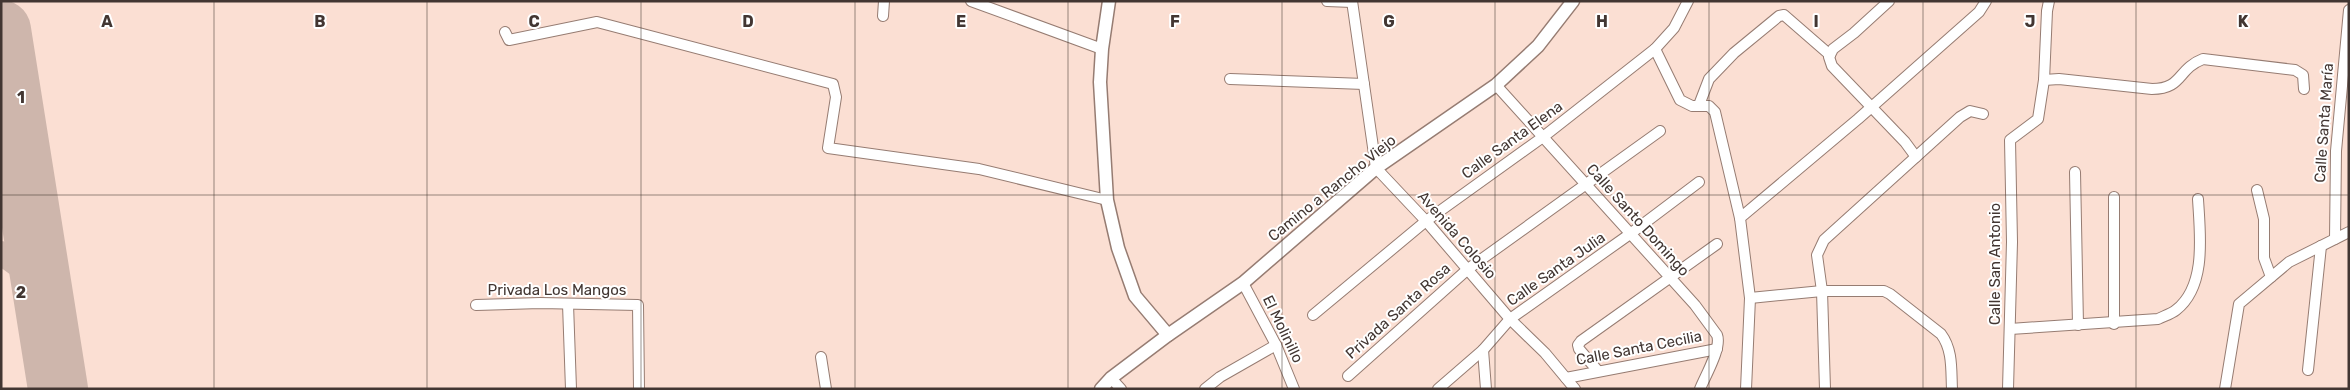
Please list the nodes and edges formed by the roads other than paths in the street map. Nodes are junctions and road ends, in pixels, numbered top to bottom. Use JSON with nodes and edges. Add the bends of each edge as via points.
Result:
{"nodes":[{"id":1,"x":884,"y":1,"type":"edge"},
{"id":2,"x":971,"y":1,"type":"edge"},
{"id":3,"x":1109,"y":1,"type":"edge"},
{"id":4,"x":1327,"y":1,"type":"edge"},
{"id":5,"x":1573,"y":1,"type":"edge"},
{"id":6,"x":1688,"y":1,"type":"edge"},
{"id":7,"x":1889,"y":1,"type":"edge"},
{"id":8,"x":1986,"y":1,"type":"edge"},
{"id":9,"x":2049,"y":1,"type":"edge"},
{"id":10,"x":1352,"y":2,"type":"edge"},
{"id":11,"x":2349,"y":10,"type":"edge"},
{"id":12,"x":883,"y":16,"type":"dead end"},
{"id":13,"x":505,"y":32,"type":"dead end"},
{"id":14,"x":1102,"y":49,"type":"junction"},
{"id":15,"x":1655,"y":49,"type":"junction"},
{"id":16,"x":1830,"y":55,"type":"junction"},
{"id":17,"x":1230,"y":79,"type":"dead end"},
{"id":18,"x":2044,"y":80,"type":"junction"},
{"id":19,"x":1364,"y":84,"type":"junction"},
{"id":20,"x":1496,"y":85,"type":"junction"},
{"id":21,"x":2304,"y":88,"type":"dead end"},
{"id":22,"x":1699,"y":104,"type":"junction"},
{"id":23,"x":1872,"y":107,"type":"junction"},
{"id":24,"x":1983,"y":114,"type":"dead end"},
{"id":25,"x":1660,"y":131,"type":"dead end"},
{"id":26,"x":1543,"y":137,"type":"junction"},
{"id":27,"x":1916,"y":157,"type":"junction"},
{"id":28,"x":1376,"y":168,"type":"junction"},
{"id":29,"x":2075,"y":172,"type":"dead end"},
{"id":30,"x":1699,"y":182,"type":"dead end"},
{"id":31,"x":1585,"y":184,"type":"junction"},
{"id":32,"x":2257,"y":190,"type":"dead end"},
{"id":33,"x":2114,"y":198,"type":"dead end"},
{"id":34,"x":2198,"y":199,"type":"dead end"},
{"id":35,"x":1107,"y":200,"type":"junction"},
{"id":36,"x":1740,"y":218,"type":"junction"},
{"id":37,"x":1426,"y":221,"type":"junction"},
{"id":38,"x":2349,"y":232,"type":"edge"},
{"id":39,"x":1630,"y":234,"type":"junction"},
{"id":40,"x":2335,"y":239,"type":"junction"},
{"id":41,"x":1717,"y":244,"type":"dead end"},
{"id":42,"x":2322,"y":246,"type":"junction"},
{"id":43,"x":1468,"y":269,"type":"junction"},
{"id":44,"x":2271,"y":277,"type":"junction"},
{"id":45,"x":1670,"y":278,"type":"junction"},
{"id":46,"x":1243,"y":283,"type":"junction"},
{"id":47,"x":1822,"y":291,"type":"junction"},
{"id":48,"x":1750,"y":298,"type":"junction"},
{"id":49,"x":568,"y":304,"type":"junction"},
{"id":50,"x":476,"y":305,"type":"dead end"},
{"id":51,"x":1313,"y":315,"type":"dead end"},
{"id":52,"x":1510,"y":319,"type":"junction"},
{"id":53,"x":2114,"y":324,"type":"junction"},
{"id":54,"x":2078,"y":325,"type":"junction"},
{"id":55,"x":2010,"y":329,"type":"junction"},
{"id":56,"x":1168,"y":335,"type":"junction"},
{"id":57,"x":1276,"y":345,"type":"junction"},
{"id":58,"x":1717,"y":349,"type":"junction"},
{"id":59,"x":1483,"y":350,"type":"junction"},
{"id":60,"x":821,"y":357,"type":"dead end"},
{"id":61,"x":2308,"y":370,"type":"dead end"},
{"id":62,"x":1598,"y":371,"type":"junction"},
{"id":63,"x":1348,"y":376,"type":"dead end"},
{"id":64,"x":1111,"y":378,"type":"junction"},
{"id":65,"x":1566,"y":378,"type":"junction"},
{"id":66,"x":571,"y":389,"type":"edge"},
{"id":67,"x":639,"y":389,"type":"edge"},
{"id":68,"x":826,"y":389,"type":"edge"},
{"id":69,"x":1100,"y":389,"type":"edge"},
{"id":70,"x":1121,"y":389,"type":"edge"},
{"id":71,"x":1205,"y":389,"type":"edge"},
{"id":72,"x":1294,"y":389,"type":"edge"},
{"id":73,"x":1438,"y":389,"type":"edge"},
{"id":74,"x":1486,"y":389,"type":"edge"},
{"id":75,"x":1575,"y":389,"type":"edge"},
{"id":76,"x":1700,"y":389,"type":"edge"},
{"id":77,"x":1746,"y":389,"type":"edge"},
{"id":78,"x":1824,"y":389,"type":"edge"},
{"id":79,"x":1952,"y":389,"type":"edge"},
{"id":80,"x":2008,"y":389,"type":"edge"},
{"id":81,"x":2224,"y":389,"type":"edge"}],
"edges":[{"from":1,"to":12,"type":"street"},
{"from":2,"to":14,"type":"street"},
{"from":3,"to":14,"type":"street"},
{"from":4,"to":10,"type":"street"},
{"from":5,"to":20,"type":"street","name":"Camino a Rancho Viejo","via":[[1538,46]]},
{"from":6,"to":15,"type":"street","name":"Calle Santa Elena","via":[[1674,28]]},
{"from":7,"to":16,"type":"street"},
{"from":8,"to":23,"type":"street","via":[[1979,12]]},
{"from":9,"to":18,"type":"street"},
{"from":10,"to":19,"type":"street"},
{"from":11,"to":40,"type":"street","name":"Calle Santa María","via":[[2336,151]]},
{"from":13,"to":35,"type":"street","via":[[509,40],[597,22],[833,84],[836,97],[828,148],[979,169]]},
{"from":14,"to":35,"type":"street","via":[[1100,82]]},
{"from":15,"to":22,"type":"street","via":[[1680,100],[1692,106]]},
{"from":15,"to":26,"type":"street","name":"Calle Santa Elena"},
{"from":16,"to":22,"type":"street","via":[[1792,21],[1784,15],[1779,16],[1734,53],[1709,79]]},
{"from":16,"to":23,"type":"street","via":[[1832,66]]},
{"from":17,"to":19,"type":"street"},
{"from":18,"to":21,"type":"street","via":[[2166,89],[2190,64],[2204,59],[2295,70],[2303,75]]},
{"from":18,"to":55,"type":"street","name":"Calle San Antonio","via":[[2038,119],[2010,140]]},
{"from":19,"to":28,"type":"street"},
{"from":20,"to":26,"type":"street","name":"Calle Santo Domingo"},
{"from":20,"to":28,"type":"street","name":"Camino a Rancho Viejo"},
{"from":22,"to":36,"type":"street","via":[[1709,106],[1715,112]]},
{"from":23,"to":27,"type":"street"},
{"from":23,"to":36,"type":"street"},
{"from":24,"to":27,"type":"street","via":[[1970,111]]},
{"from":25,"to":31,"type":"street","name":"Privada Santa Rosa"},
{"from":26,"to":31,"type":"street","name":"Calle Santo Domingo"},
{"from":26,"to":37,"type":"street","name":"Calle Santa Elena"},
{"from":27,"to":47,"type":"street","via":[[1824,240],[1817,255]]},
{"from":28,"to":37,"type":"street","name":"Avenida Colosio"},
{"from":28,"to":46,"type":"street","name":"Camino a Rancho Viejo"},
{"from":29,"to":54,"type":"street"},
{"from":30,"to":39,"type":"street","name":"Calle Santa Julia"},
{"from":31,"to":39,"type":"street","name":"Calle Santo Domingo"},
{"from":31,"to":43,"type":"street","name":"Privada Santa Rosa"},
{"from":32,"to":44,"type":"street","via":[[2264,218],[2264,258]]},
{"from":33,"to":53,"type":"street"},
{"from":34,"to":53,"type":"street","via":[[2197,279],[2191,292],[2176,310],[2158,319]]},
{"from":35,"to":56,"type":"street","via":[[1118,248],[1135,296]]},
{"from":36,"to":48,"type":"street"},
{"from":37,"to":43,"type":"street","name":"Avenida Colosio"},
{"from":37,"to":51,"type":"street","name":"Calle Santa Elena"},
{"from":38,"to":40,"type":"street"},
{"from":39,"to":45,"type":"street","name":"Calle Santo Domingo"},
{"from":39,"to":52,"type":"street","name":"Calle Santa Julia"},
{"from":40,"to":42,"type":"street"},
{"from":41,"to":45,"type":"street"},
{"from":42,"to":44,"type":"street","via":[[2289,262]]},
{"from":42,"to":61,"type":"street"},
{"from":43,"to":52,"type":"street","name":"Avenida Colosio"},
{"from":43,"to":63,"type":"street","name":"Privada Santa Rosa"},
{"from":44,"to":81,"type":"street","via":[[2239,304]]},
{"from":45,"to":58,"type":"street","name":"Calle Santo Domingo","via":[[1717,335]]},
{"from":45,"to":62,"type":"street","via":[[1580,341],[1579,349]]},
{"from":46,"to":56,"type":"street","name":"Camino a Rancho Viejo"},
{"from":46,"to":57,"type":"street","name":"El Molinillo"},
{"from":47,"to":48,"type":"street"},
{"from":47,"to":78,"type":"street"},
{"from":47,"to":79,"type":"street","via":[[1884,291],[1890,294],[1947,342]]},
{"from":48,"to":77,"type":"street"},
{"from":49,"to":50,"type":"street","name":"Privada Los Mangos"},
{"from":49,"to":66,"type":"street"},
{"from":49,"to":67,"type":"street","name":"Privada Los Mangos","via":[[638,305]]},
{"from":52,"to":59,"type":"street","name":"Calle Santa Julia"},
{"from":52,"to":65,"type":"street","name":"Avenida Colosio"},
{"from":53,"to":54,"type":"street"},
{"from":54,"to":55,"type":"street"},
{"from":55,"to":80,"type":"street","name":"Calle San Antonio"},
{"from":56,"to":64,"type":"street","name":"Camino a Rancho Viejo"},
{"from":57,"to":71,"type":"street"},
{"from":57,"to":72,"type":"street","name":"El Molinillo"},
{"from":58,"to":62,"type":"street","name":"Calle Santa Cecilia"},
{"from":58,"to":76,"type":"street"},
{"from":59,"to":73,"type":"street","name":"Calle Santa Julia"},
{"from":59,"to":74,"type":"street"},
{"from":60,"to":68,"type":"street"},
{"from":62,"to":65,"type":"street","name":"Calle Santa Cecilia"},
{"from":64,"to":69,"type":"street","name":"Camino a Rancho Viejo"},
{"from":64,"to":70,"type":"street"},
{"from":65,"to":75,"type":"street","name":"Avenida Colosio"}]}
